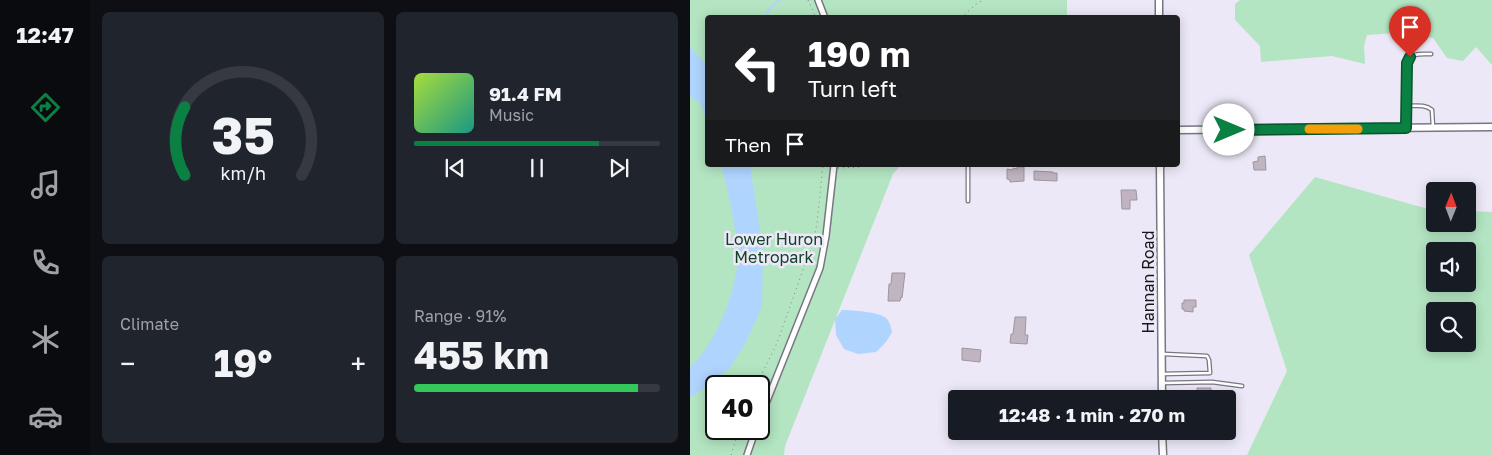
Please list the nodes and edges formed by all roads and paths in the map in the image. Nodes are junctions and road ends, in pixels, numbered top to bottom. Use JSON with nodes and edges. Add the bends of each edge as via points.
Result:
{"nodes":[{"id":1,"x":808,"y":0,"type":"edge"},
{"id":2,"x":818,"y":0,"type":"edge"},
{"id":3,"x":983,"y":0,"type":"edge"},
{"id":4,"x":1159,"y":0,"type":"edge"},
{"id":5,"x":815,"y":15,"type":"edge"},
{"id":6,"x":824,"y":15,"type":"edge"},
{"id":7,"x":964,"y":15,"type":"edge"},
{"id":8,"x":1159,"y":15,"type":"edge"},
{"id":9,"x":1431,"y":54,"type":"dead end"},
{"id":10,"x":1407,"y":106,"type":"junction"},
{"id":11,"x":1492,"y":127,"type":"edge"},
{"id":12,"x":1406,"y":128,"type":"junction"},
{"id":13,"x":1433,"y":128,"type":"junction"},
{"id":14,"x":1180,"y":130,"type":"edge"},
{"id":15,"x":823,"y":167,"type":"edge"},
{"id":16,"x":834,"y":167,"type":"edge"},
{"id":17,"x":842,"y":167,"type":"edge"},
{"id":18,"x":861,"y":167,"type":"edge"},
{"id":19,"x":968,"y":167,"type":"edge"},
{"id":20,"x":1160,"y":167,"type":"edge"},
{"id":21,"x":968,"y":201,"type":"dead end"},
{"id":22,"x":1162,"y":354,"type":"junction"},
{"id":23,"x":1162,"y":374,"type":"junction"},
{"id":24,"x":761,"y":375,"type":"edge"},
{"id":25,"x":1162,"y":382,"type":"junction"},
{"id":26,"x":1242,"y":386,"type":"dead end"},
{"id":27,"x":1162,"y":390,"type":"edge"},
{"id":28,"x":770,"y":393,"type":"edge"},
{"id":29,"x":735,"y":440,"type":"edge"},
{"id":30,"x":752,"y":440,"type":"edge"},
{"id":31,"x":1162,"y":440,"type":"edge"},
{"id":32,"x":730,"y":455,"type":"edge"},
{"id":33,"x":747,"y":455,"type":"edge"},
{"id":34,"x":1162,"y":455,"type":"edge"}],
"edges":[{"from":1,"to":5,"type":"path"},
{"from":2,"to":6,"type":"street"},
{"from":3,"to":7,"type":"path"},
{"from":4,"to":8,"type":"street"},
{"from":9,"to":10,"type":"lane","via":[[1415,54],[1407,63]]},
{"from":10,"to":12,"type":"lane"},
{"from":10,"to":13,"type":"lane","via":[[1429,107]]},
{"from":11,"to":13,"type":"street"},
{"from":12,"to":13,"type":"street"},
{"from":12,"to":14,"type":"street"},
{"from":15,"to":24,"type":"path","via":[[814,239],[777,343]]},
{"from":16,"to":28,"type":"street","via":[[820,268]]},
{"from":17,"to":18,"type":"path"},
{"from":19,"to":21,"type":"lane"},
{"from":20,"to":22,"type":"street","name":"Hannan Road"},
{"from":22,"to":23,"type":"street","name":"Hannan Road"},
{"from":22,"to":23,"type":"lane","via":[[1202,354],[1207,356],[1210,367],[1210,373]]},
{"from":23,"to":25,"type":"street","name":"Hannan Road"},
{"from":25,"to":26,"type":"lane"},
{"from":25,"to":27,"type":"street","name":"Hannan Road"},
{"from":29,"to":32,"type":"path"},
{"from":30,"to":33,"type":"street"},
{"from":31,"to":34,"type":"street"}]}
